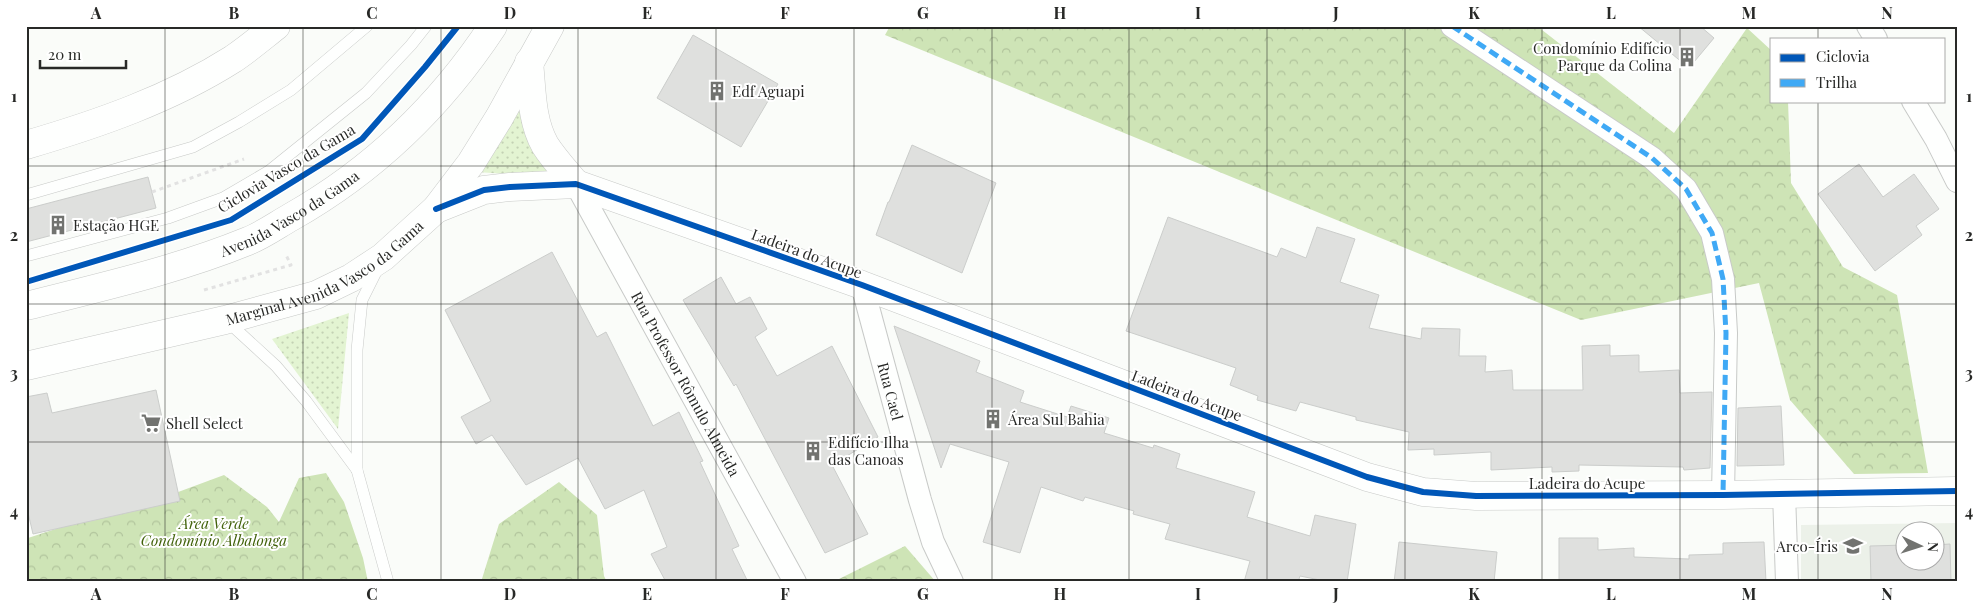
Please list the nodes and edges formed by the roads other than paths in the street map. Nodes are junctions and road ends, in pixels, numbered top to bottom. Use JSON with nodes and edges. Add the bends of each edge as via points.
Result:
{"nodes":[{"id":1,"x":276,"y":26,"type":"edge"},
{"id":2,"x":368,"y":26,"type":"edge"},
{"id":3,"x":426,"y":26,"type":"edge"},
{"id":4,"x":493,"y":26,"type":"edge"},
{"id":5,"x":550,"y":26,"type":"edge"},
{"id":6,"x":1452,"y":26,"type":"edge"},
{"id":7,"x":1868,"y":26,"type":"edge"},
{"id":8,"x":1875,"y":38,"type":"edge"},
{"id":9,"x":529,"y":62,"type":"junction"},
{"id":10,"x":1914,"y":102,"type":"edge"},
{"id":11,"x":26,"y":145,"type":"edge"},
{"id":12,"x":1957,"y":181,"type":"edge"},
{"id":13,"x":576,"y":184,"type":"junction"},
{"id":14,"x":26,"y":195,"type":"edge"},
{"id":15,"x":436,"y":209,"type":"junction"},
{"id":16,"x":26,"y":256,"type":"edge"},
{"id":17,"x":383,"y":258,"type":"junction"},
{"id":18,"x":862,"y":285,"type":"junction"},
{"id":19,"x":26,"y":306,"type":"edge"},
{"id":20,"x":225,"y":320,"type":"junction"},
{"id":21,"x":26,"y":366,"type":"edge"},
{"id":22,"x":357,"y":470,"type":"junction"},
{"id":23,"x":1957,"y":491,"type":"edge"},
{"id":24,"x":1784,"y":493,"type":"junction"},
{"id":25,"x":1723,"y":495,"type":"junction"},
{"id":26,"x":388,"y":582,"type":"edge"},
{"id":27,"x":794,"y":582,"type":"edge"},
{"id":28,"x":952,"y":582,"type":"edge"},
{"id":29,"x":1786,"y":582,"type":"edge"}],
"edges":[{"from":1,"to":11,"type":"street","via":[[235,58],[184,87],[136,108]]},
{"from":2,"to":14,"type":"lane","via":[[291,90],[193,146]]},
{"from":3,"to":16,"type":"lane","via":[[366,93],[269,171],[223,198],[168,218]]},
{"from":4,"to":19,"type":"street","name":"Avenida Vasco da Gama","via":[[452,84],[406,134],[365,169],[318,202],[250,240],[178,266]]},
{"from":5,"to":9,"type":"street","name":"Marginal Avenida Vasco da Gama"},
{"from":6,"to":25,"type":"street","via":[[1652,158],[1686,190],[1712,233],[1723,279],[1726,333]]},
{"from":7,"to":8,"type":"street"},
{"from":9,"to":13,"type":"street","via":[[539,131]]},
{"from":9,"to":15,"type":"street","name":"Marginal Avenida Vasco da Gama","via":[[475,156]]},
{"from":10,"to":12,"type":"street"},
{"from":13,"to":15,"type":"street","name":"Ladeira do Acupe","via":[[484,190]]},
{"from":13,"to":18,"type":"street","name":"Ladeira do Acupe"},
{"from":13,"to":27,"type":"street","name":"Rua Professor Rômulo Almeida"},
{"from":15,"to":17,"type":"street","name":"Marginal Avenida Vasco da Gama"},
{"from":17,"to":20,"type":"street","name":"Marginal Avenida Vasco da Gama","via":[[316,295]]},
{"from":17,"to":22,"type":"lane","via":[[362,300],[358,350]]},
{"from":18,"to":25,"type":"street","name":"Ladeira do Acupe","via":[[1366,477],[1423,492],[1476,496]]},
{"from":18,"to":28,"type":"street","name":"Rua Cael","via":[[920,500],[933,542]]},
{"from":20,"to":21,"type":"street","name":"Marginal Avenida Vasco da Gama"},
{"from":20,"to":22,"type":"lane","via":[[276,366]]},
{"from":22,"to":26,"type":"lane"},
{"from":23,"to":24,"type":"street","name":"Ladeira do Acupe"},
{"from":24,"to":25,"type":"street","name":"Ladeira do Acupe"},
{"from":24,"to":29,"type":"street"}]}
